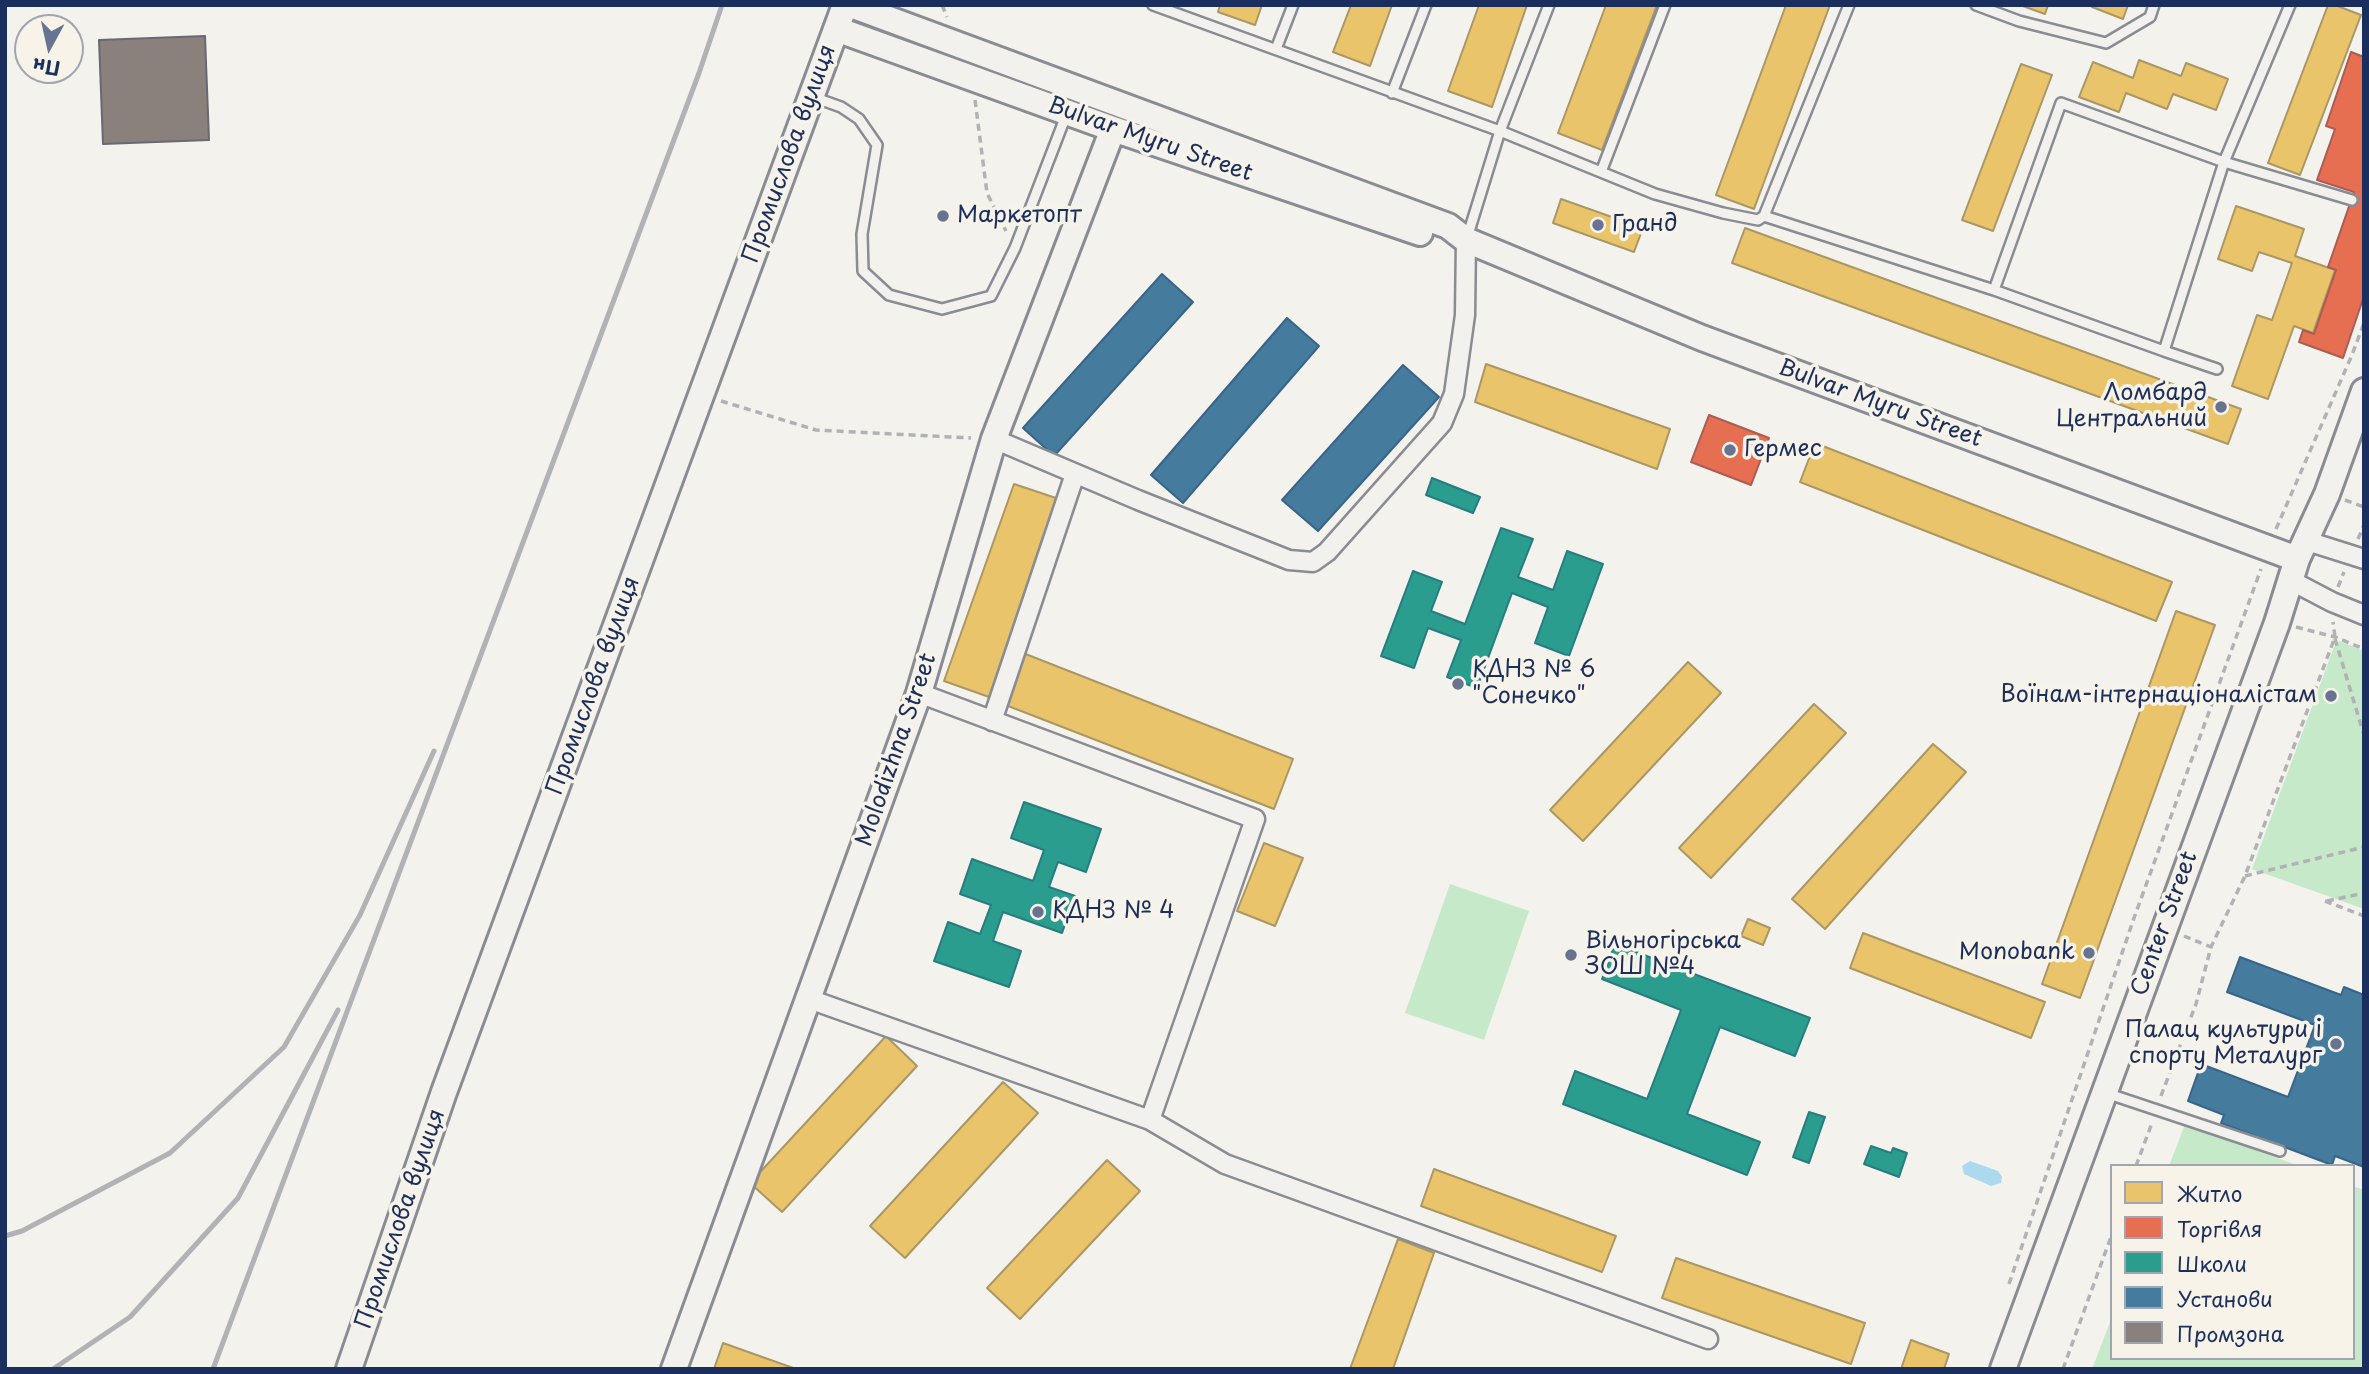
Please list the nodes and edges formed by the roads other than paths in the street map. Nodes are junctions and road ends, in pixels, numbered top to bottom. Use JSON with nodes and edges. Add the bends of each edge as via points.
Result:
{"nodes":[{"id":1,"x":845,"y":5,"type":"edge"},
{"id":2,"x":851,"y":5,"type":"edge"},
{"id":3,"x":1153,"y":5,"type":"edge"},
{"id":4,"x":1293,"y":5,"type":"edge"},
{"id":5,"x":1426,"y":5,"type":"edge"},
{"id":6,"x":1549,"y":5,"type":"edge"},
{"id":7,"x":1665,"y":5,"type":"edge"},
{"id":8,"x":1849,"y":5,"type":"edge"},
{"id":9,"x":1976,"y":5,"type":"edge"},
{"id":10,"x":2154,"y":5,"type":"edge"},
{"id":11,"x":2288,"y":6,"type":"edge"},
{"id":12,"x":836,"y":29,"type":"junction"},
{"id":13,"x":1276,"y":49,"type":"junction"},
{"id":14,"x":1392,"y":93,"type":"junction"},
{"id":15,"x":812,"y":97,"type":"junction"},
{"id":16,"x":1067,"y":111,"type":"junction"},
{"id":17,"x":1113,"y":129,"type":"junction"},
{"id":18,"x":1500,"y":131,"type":"junction"},
{"id":19,"x":2224,"y":162,"type":"junction"},
{"id":20,"x":1601,"y":172,"type":"junction"},
{"id":21,"x":2352,"y":200,"type":"dead end"},
{"id":22,"x":1764,"y":216,"type":"junction"},
{"id":23,"x":1466,"y":240,"type":"junction"},
{"id":24,"x":1994,"y":290,"type":"junction"},
{"id":25,"x":2164,"y":351,"type":"junction"},
{"id":26,"x":2217,"y":369,"type":"dead end"},
{"id":27,"x":2364,"y":391,"type":"edge"},
{"id":28,"x":994,"y":439,"type":"junction"},
{"id":29,"x":1075,"y":474,"type":"junction"},
{"id":30,"x":2358,"y":557,"type":"edge"},
{"id":31,"x":2298,"y":560,"type":"junction"},
{"id":32,"x":2364,"y":614,"type":"edge"},
{"id":33,"x":919,"y":693,"type":"junction"},
{"id":34,"x":992,"y":720,"type":"junction"},
{"id":35,"x":809,"y":999,"type":"junction"},
{"id":36,"x":2104,"y":1092,"type":"junction"},
{"id":37,"x":1150,"y":1120,"type":"junction"},
{"id":38,"x":2280,"y":1151,"type":"dead end"},
{"id":39,"x":1708,"y":1339,"type":"dead end"},
{"id":40,"x":349,"y":1369,"type":"edge"},
{"id":41,"x":674,"y":1369,"type":"edge"},
{"id":42,"x":2004,"y":1369,"type":"edge"}],
"edges":[{"from":1,"to":12,"type":"street","name":"Промислова вулиця"},
{"from":2,"to":23,"type":"street","name":"Bulvar Myru Street","via":[[1448,226]]},
{"from":3,"to":13,"type":"lane"},
{"from":4,"to":13,"type":"lane"},
{"from":5,"to":14,"type":"lane"},
{"from":6,"to":18,"type":"lane"},
{"from":7,"to":20,"type":"lane"},
{"from":8,"to":22,"type":"lane"},
{"from":9,"to":10,"type":"lane","via":[[2019,22],[2106,43],[2150,16]]},
{"from":11,"to":19,"type":"lane"},
{"from":12,"to":15,"type":"street","name":"Промислова вулиця"},
{"from":12,"to":16,"type":"street","name":"Bulvar Myru Street"},
{"from":13,"to":14,"type":"lane"},
{"from":14,"to":18,"type":"lane"},
{"from":15,"to":16,"type":"lane","via":[[859,119],[877,145],[862,233],[863,271],[889,295],[942,309],[991,296],[1015,248]]},
{"from":15,"to":40,"type":"street","name":"Промислова вулиця","via":[[444,1092]]},
{"from":16,"to":17,"type":"street","name":"Bulvar Myru Street"},
{"from":17,"to":23,"type":"street","name":"Bulvar Myru Street","via":[[1441,241]]},
{"from":17,"to":28,"type":"street","name":"Molodizhna Street"},
{"from":18,"to":20,"type":"lane"},
{"from":18,"to":23,"type":"lane"},
{"from":19,"to":21,"type":"lane"},
{"from":19,"to":24,"type":"lane","via":[[2062,103]]},
{"from":19,"to":25,"type":"lane"},
{"from":20,"to":22,"type":"lane","via":[[1655,194],[1723,213],[1758,220]]},
{"from":22,"to":24,"type":"lane"},
{"from":23,"to":29,"type":"street","via":[[1465,315],[1454,394],[1443,423],[1313,562],[1289,560]]},
{"from":23,"to":31,"type":"street","name":"Bulvar Myru Street","via":[[1702,338]]},
{"from":24,"to":25,"type":"lane"},
{"from":25,"to":26,"type":"lane"},
{"from":27,"to":31,"type":"street","name":"Center Street"},
{"from":28,"to":29,"type":"street"},
{"from":28,"to":33,"type":"street","name":"Molodizhna Street"},
{"from":29,"to":34,"type":"street"},
{"from":30,"to":31,"type":"street","name":"Bulvar Myru Street"},
{"from":31,"to":32,"type":"street","name":"Bulvar Myru Street","via":[[2332,602]]},
{"from":31,"to":36,"type":"street","name":"Center Street"},
{"from":33,"to":34,"type":"street"},
{"from":33,"to":35,"type":"street","name":"Molodizhna Street"},
{"from":34,"to":37,"type":"street","via":[[1255,819]]},
{"from":35,"to":37,"type":"street"},
{"from":35,"to":41,"type":"street","name":"Molodizhna Street"},
{"from":36,"to":38,"type":"lane"},
{"from":36,"to":42,"type":"street","name":"Center Street"},
{"from":37,"to":39,"type":"street","via":[[1225,1164]]}]}
